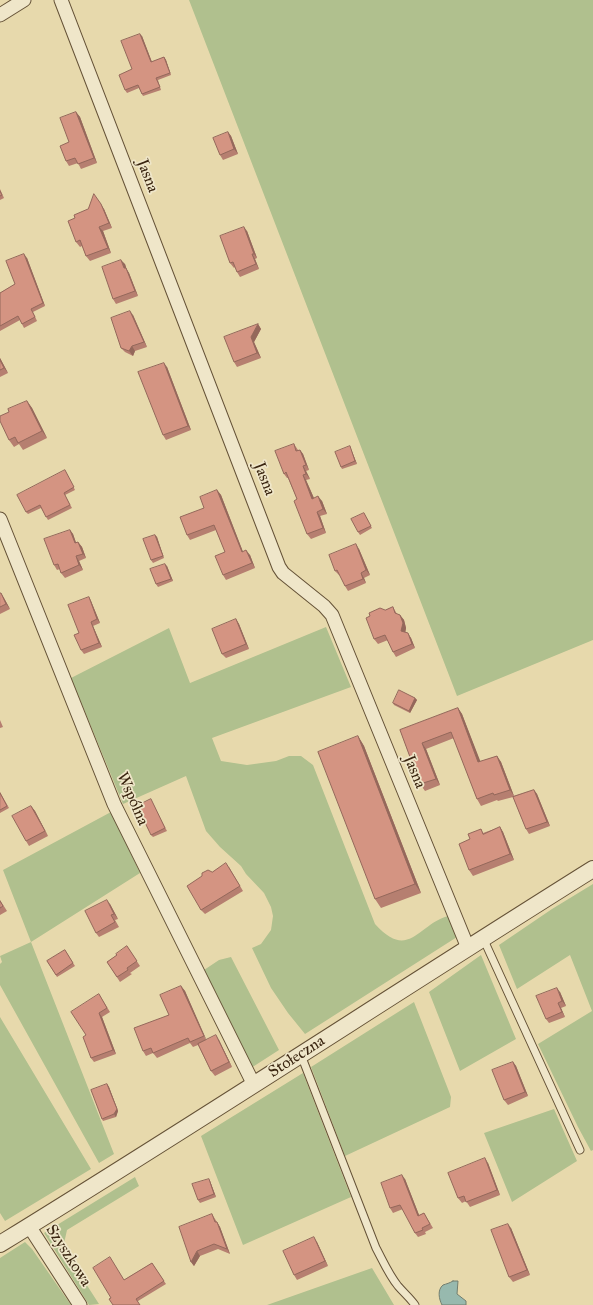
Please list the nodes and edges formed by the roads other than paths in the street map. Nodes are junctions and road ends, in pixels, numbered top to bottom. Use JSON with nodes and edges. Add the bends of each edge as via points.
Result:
{"nodes":[{"id":1,"x":24,"y":0,"type":"edge"},
{"id":2,"x":61,"y":0,"type":"edge"},
{"id":3,"x":0,"y":15,"type":"edge"},
{"id":4,"x":0,"y":519,"type":"edge"},
{"id":5,"x":593,"y":869,"type":"edge"},
{"id":6,"x":483,"y":938,"type":"junction"},
{"id":7,"x":468,"y":948,"type":"junction"},
{"id":8,"x":301,"y":1054,"type":"junction"},
{"id":9,"x":254,"y":1085,"type":"junction"},
{"id":10,"x":580,"y":1150,"type":"dead end"},
{"id":11,"x":29,"y":1226,"type":"junction"},
{"id":12,"x":0,"y":1244,"type":"edge"},
{"id":13,"x":80,"y":1305,"type":"edge"},
{"id":14,"x":415,"y":1305,"type":"edge"}],
"edges":[{"from":1,"to":3,"type":"street"},
{"from":2,"to":7,"type":"street","name":"Jasna","via":[[279,568],[332,615]]},
{"from":4,"to":9,"type":"street","name":"Wspólna","via":[[114,804]]},
{"from":5,"to":6,"type":"street","name":"Stołeczna"},
{"from":6,"to":7,"type":"street","name":"Stołeczna"},
{"from":6,"to":10,"type":"lane"},
{"from":7,"to":8,"type":"street","name":"Stołeczna"},
{"from":8,"to":9,"type":"street","name":"Stołeczna"},
{"from":8,"to":14,"type":"lane","via":[[376,1248],[395,1281]]},
{"from":9,"to":11,"type":"street","name":"Stołeczna"},
{"from":11,"to":12,"type":"street","name":"Stołeczna"},
{"from":11,"to":13,"type":"street","name":"Szyszkowa"}]}
